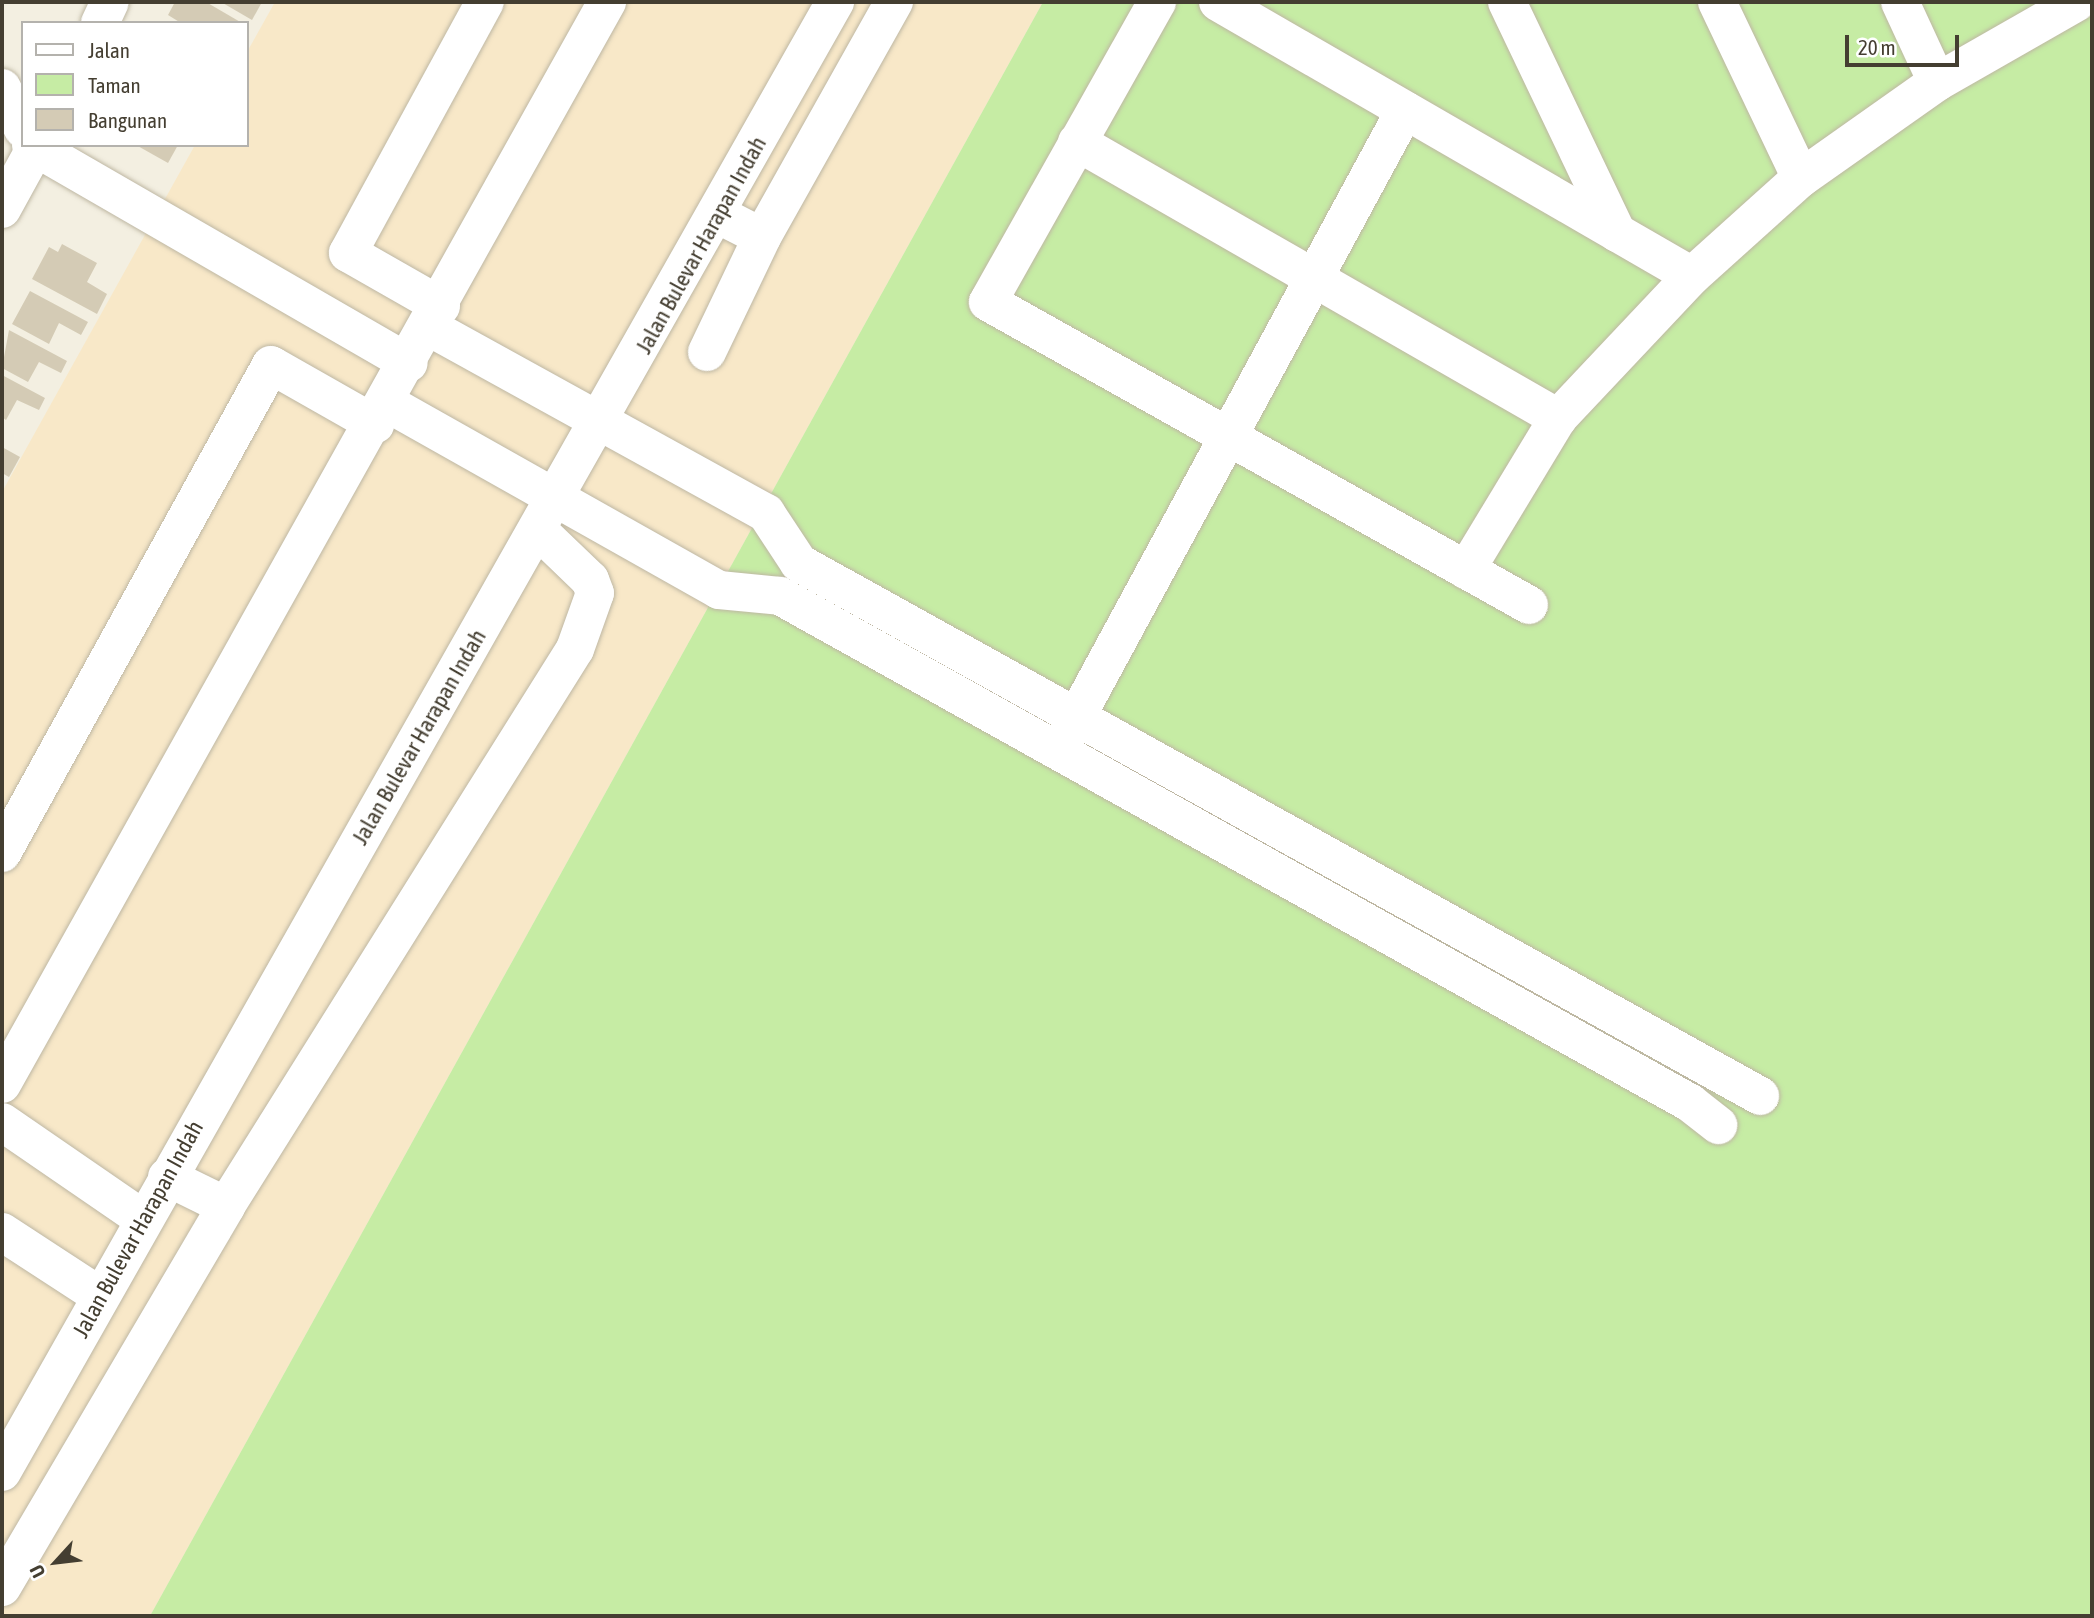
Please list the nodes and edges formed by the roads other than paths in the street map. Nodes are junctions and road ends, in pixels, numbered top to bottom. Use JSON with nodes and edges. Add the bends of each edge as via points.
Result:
{"nodes":[{"id":1,"x":110,"y":2,"type":"edge"},
{"id":2,"x":485,"y":2,"type":"edge"},
{"id":3,"x":607,"y":2,"type":"edge"},
{"id":4,"x":835,"y":2,"type":"edge"},
{"id":5,"x":894,"y":2,"type":"edge"},
{"id":6,"x":1157,"y":2,"type":"edge"},
{"id":7,"x":1218,"y":2,"type":"edge"},
{"id":8,"x":1507,"y":2,"type":"edge"},
{"id":9,"x":1717,"y":2,"type":"edge"},
{"id":10,"x":1900,"y":2,"type":"edge"},
{"id":11,"x":2077,"y":2,"type":"edge"},
{"id":12,"x":2087,"y":2,"type":"edge"},
{"id":13,"x":2092,"y":12,"type":"edge"},
{"id":14,"x":101,"y":21,"type":"edge"},
{"id":15,"x":1937,"y":82,"type":"junction"},
{"id":16,"x":2,"y":88,"type":"edge"},
{"id":17,"x":1405,"y":110,"type":"junction"},
{"id":18,"x":21,"y":124,"type":"edge"},
{"id":19,"x":1077,"y":142,"type":"junction"},
{"id":20,"x":29,"y":147,"type":"edge"},
{"id":21,"x":38,"y":147,"type":"edge"},
{"id":22,"x":1801,"y":178,"type":"junction"},
{"id":23,"x":2,"y":209,"type":"edge"},
{"id":24,"x":719,"y":215,"type":"junction"},
{"id":25,"x":1618,"y":233,"type":"junction"},
{"id":26,"x":762,"y":237,"type":"junction"},
{"id":27,"x":1692,"y":276,"type":"junction"},
{"id":28,"x":1314,"y":278,"type":"junction"},
{"id":29,"x":435,"y":316,"type":"junction"},
{"id":30,"x":707,"y":352,"type":"dead end"},
{"id":31,"x":409,"y":363,"type":"junction"},
{"id":32,"x":381,"y":414,"type":"junction"},
{"id":33,"x":1558,"y":418,"type":"junction"},
{"id":34,"x":601,"y":422,"type":"junction"},
{"id":35,"x":1228,"y":436,"type":"junction"},
{"id":36,"x":548,"y":514,"type":"junction"},
{"id":37,"x":799,"y":563,"type":"junction"},
{"id":38,"x":1466,"y":570,"type":"junction"},
{"id":39,"x":780,"y":596,"type":"junction"},
{"id":40,"x":1529,"y":605,"type":"dead end"},
{"id":41,"x":1076,"y":717,"type":"junction"},
{"id":42,"x":1058,"y":751,"type":"junction"},
{"id":43,"x":2,"y":853,"type":"edge"},
{"id":44,"x":2,"y":1084,"type":"edge"},
{"id":45,"x":1760,"y":1096,"type":"dead end"},
{"id":46,"x":2,"y":1122,"type":"edge"},
{"id":47,"x":1718,"y":1125,"type":"dead end"},
{"id":48,"x":167,"y":1177,"type":"junction"},
{"id":49,"x":226,"y":1206,"type":"junction"},
{"id":50,"x":143,"y":1219,"type":"junction"},
{"id":51,"x":2,"y":1232,"type":"edge"},
{"id":52,"x":100,"y":1296,"type":"junction"},
{"id":53,"x":2,"y":1472,"type":"edge"},
{"id":54,"x":2,"y":1587,"type":"edge"}],
"edges":[{"from":1,"to":14,"type":"street"},
{"from":2,"to":29,"type":"street","via":[[348,253]]},
{"from":3,"to":29,"type":"street"},
{"from":4,"to":24,"type":"street","name":"Jalan Bulevar Harapan Indah"},
{"from":5,"to":26,"type":"street"},
{"from":6,"to":19,"type":"street"},
{"from":7,"to":17,"type":"street"},
{"from":8,"to":25,"type":"street"},
{"from":9,"to":22,"type":"street"},
{"from":10,"to":15,"type":"street"},
{"from":11,"to":15,"type":"street"},
{"from":12,"to":13,"type":"street"},
{"from":15,"to":22,"type":"street"},
{"from":16,"to":18,"type":"street"},
{"from":17,"to":25,"type":"street"},
{"from":17,"to":28,"type":"street"},
{"from":19,"to":28,"type":"street"},
{"from":19,"to":35,"type":"street","via":[[988,302]]},
{"from":20,"to":23,"type":"street"},
{"from":21,"to":31,"type":"street"},
{"from":22,"to":27,"type":"street"},
{"from":24,"to":26,"type":"street"},
{"from":24,"to":34,"type":"street","name":"Jalan Bulevar Harapan Indah"},
{"from":25,"to":27,"type":"street"},
{"from":26,"to":30,"type":"street"},
{"from":27,"to":33,"type":"street"},
{"from":28,"to":33,"type":"street"},
{"from":28,"to":35,"type":"street"},
{"from":29,"to":31,"type":"street"},
{"from":29,"to":34,"type":"street"},
{"from":31,"to":32,"type":"street"},
{"from":32,"to":36,"type":"street"},
{"from":32,"to":43,"type":"street","via":[[271,365]]},
{"from":32,"to":44,"type":"street"},
{"from":33,"to":38,"type":"street"},
{"from":34,"to":36,"type":"street","name":"Jalan Bulevar Harapan Indah"},
{"from":34,"to":37,"type":"street","via":[[766,513]]},
{"from":35,"to":38,"type":"street"},
{"from":35,"to":41,"type":"street"},
{"from":36,"to":39,"type":"street","via":[[719,590]]},
{"from":36,"to":48,"type":"street","name":"Jalan Bulevar Harapan Indah"},
{"from":36,"to":49,"type":"street","via":[[595,593],[587,623]]},
{"from":37,"to":39,"type":"street"},
{"from":37,"to":41,"type":"street"},
{"from":38,"to":40,"type":"street"},
{"from":39,"to":42,"type":"street"},
{"from":41,"to":42,"type":"street"},
{"from":41,"to":45,"type":"street"},
{"from":42,"to":47,"type":"street","via":[[1690,1103]]},
{"from":46,"to":50,"type":"street"},
{"from":48,"to":49,"type":"street"},
{"from":48,"to":50,"type":"street","name":"Jalan Bulevar Harapan Indah"},
{"from":49,"to":54,"type":"street"},
{"from":50,"to":52,"type":"street","name":"Jalan Bulevar Harapan Indah"},
{"from":51,"to":52,"type":"street"},
{"from":52,"to":53,"type":"street","name":"Jalan Bulevar Harapan Indah"}]}
